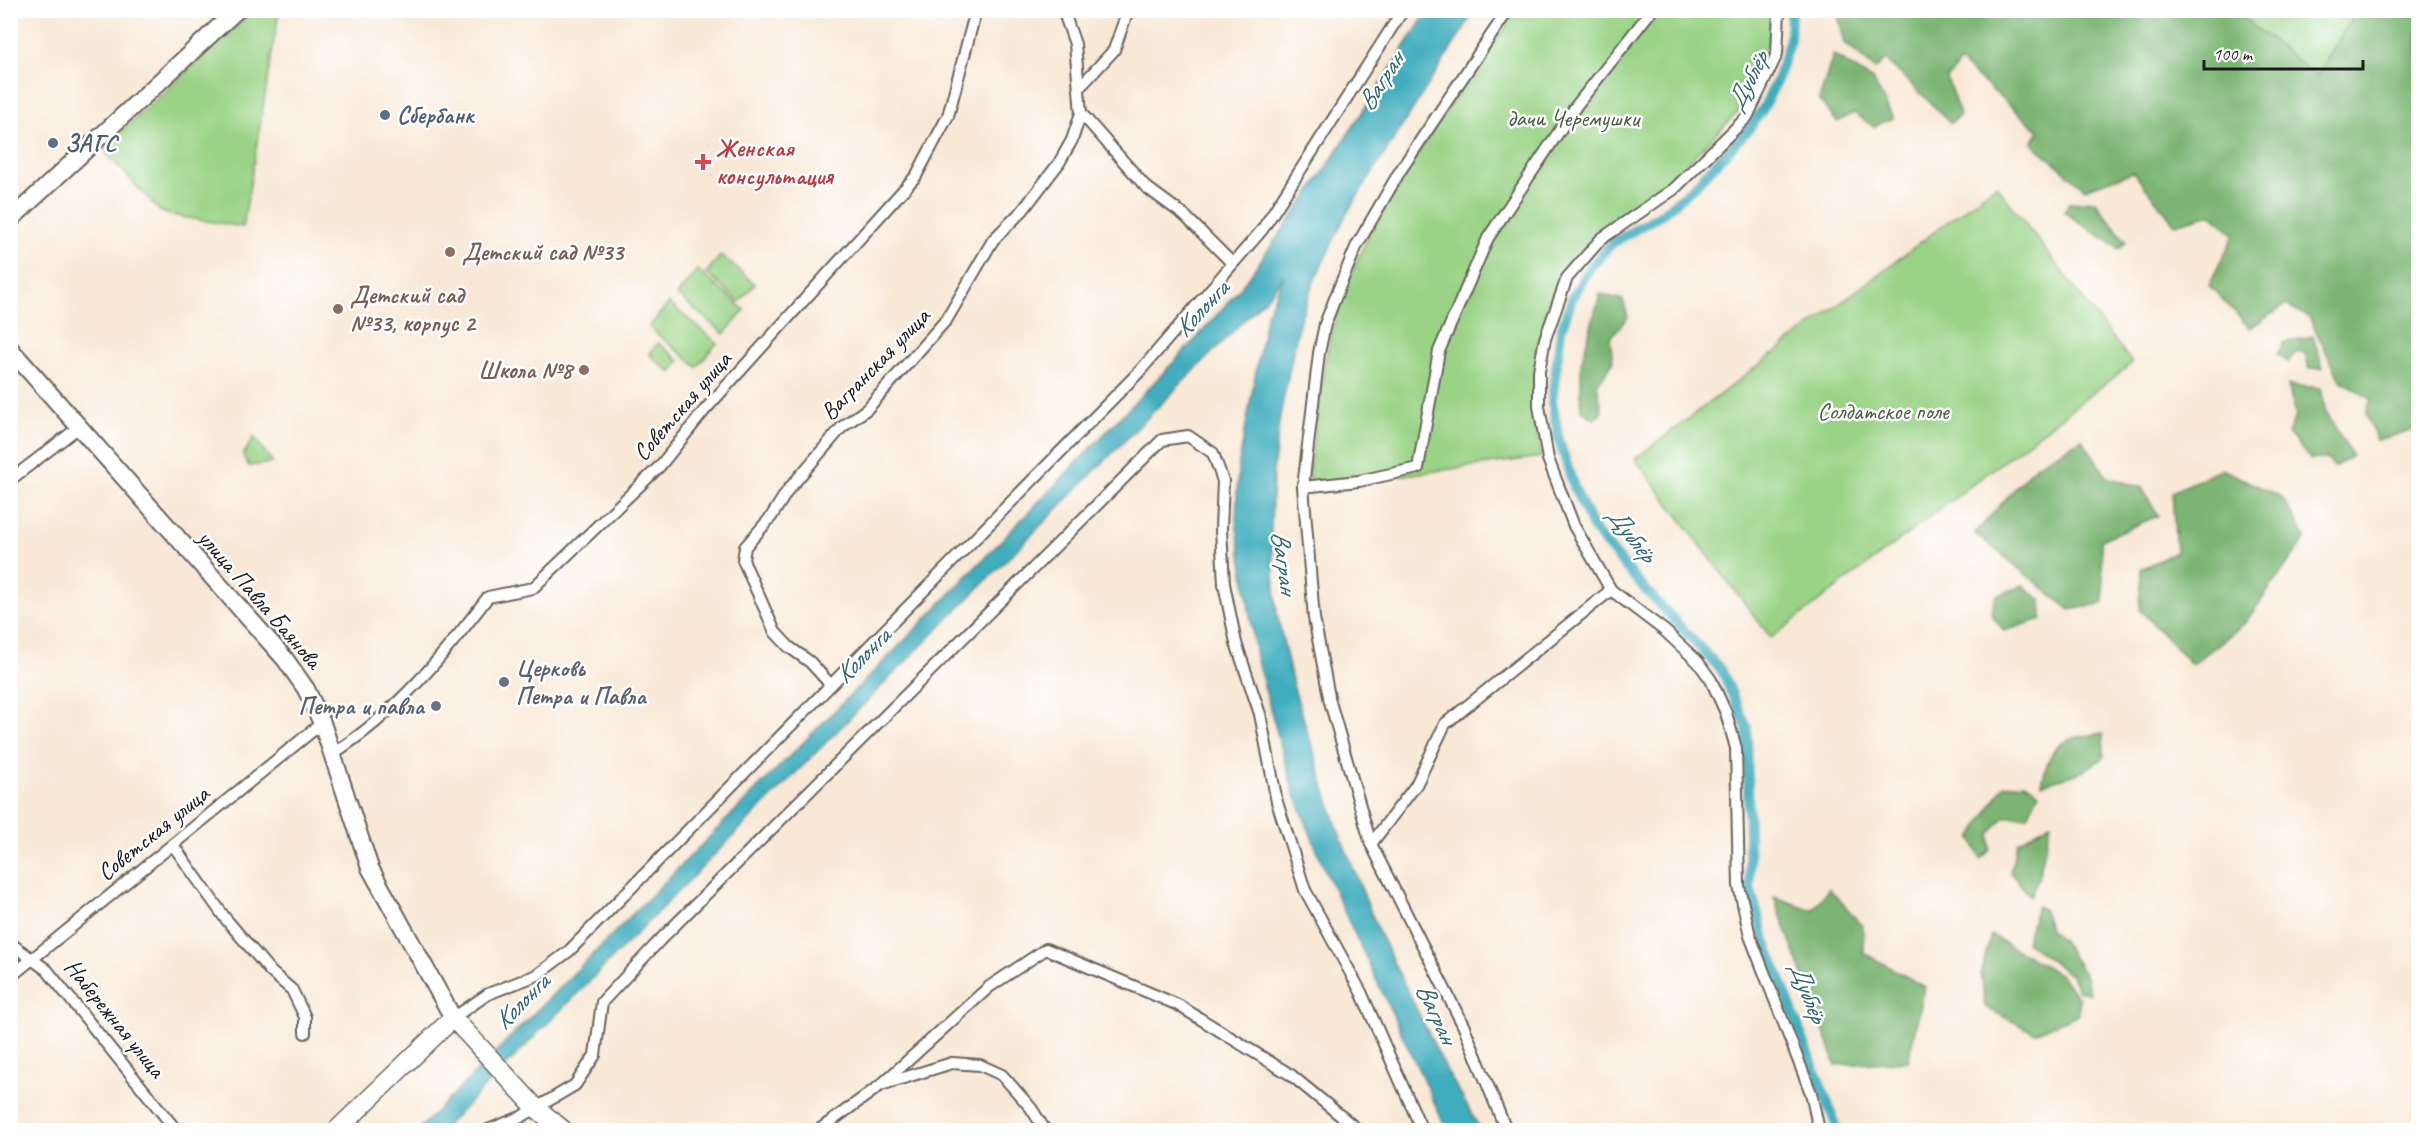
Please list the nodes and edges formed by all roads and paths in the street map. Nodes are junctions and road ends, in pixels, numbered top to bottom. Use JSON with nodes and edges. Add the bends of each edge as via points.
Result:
{"nodes":[{"id":1,"x":237,"y":10,"type":"edge"},
{"id":2,"x":976,"y":10,"type":"edge"},
{"id":3,"x":1063,"y":10,"type":"edge"},
{"id":4,"x":1128,"y":10,"type":"edge"},
{"id":5,"x":1403,"y":10,"type":"edge"},
{"id":6,"x":1508,"y":10,"type":"edge"},
{"id":7,"x":1652,"y":10,"type":"edge"},
{"id":8,"x":1779,"y":10,"type":"edge"},
{"id":9,"x":1078,"y":88,"type":"junction"},
{"id":10,"x":1081,"y":113,"type":"junction"},
{"id":11,"x":10,"y":220,"type":"edge"},
{"id":12,"x":1232,"y":263,"type":"junction"},
{"id":13,"x":10,"y":349,"type":"edge"},
{"id":14,"x":79,"y":427,"type":"junction"},
{"id":15,"x":10,"y":480,"type":"edge"},
{"id":16,"x":1303,"y":487,"type":"junction"},
{"id":17,"x":1611,"y":590,"type":"junction"},
{"id":18,"x":830,"y":684,"type":"junction"},
{"id":19,"x":322,"y":723,"type":"junction"},
{"id":20,"x":332,"y":754,"type":"junction"},
{"id":21,"x":1371,"y":844,"type":"junction"},
{"id":22,"x":173,"y":845,"type":"junction"},
{"id":23,"x":10,"y":943,"type":"edge"},
{"id":24,"x":31,"y":959,"type":"junction"},
{"id":25,"x":10,"y":977,"type":"edge"},
{"id":26,"x":453,"y":1017,"type":"junction"},
{"id":27,"x":305,"y":1033,"type":"dead end"},
{"id":28,"x":881,"y":1085,"type":"junction"},
{"id":29,"x":536,"y":1108,"type":"junction"},
{"id":30,"x":176,"y":1131,"type":"edge"},
{"id":31,"x":337,"y":1131,"type":"edge"},
{"id":32,"x":488,"y":1131,"type":"edge"},
{"id":33,"x":563,"y":1131,"type":"edge"},
{"id":34,"x":819,"y":1131,"type":"edge"},
{"id":35,"x":1045,"y":1131,"type":"edge"},
{"id":36,"x":1358,"y":1131,"type":"edge"},
{"id":37,"x":1422,"y":1131,"type":"edge"},
{"id":38,"x":1506,"y":1131,"type":"edge"},
{"id":39,"x":1819,"y":1131,"type":"edge"}],
"edges":[{"from":1,"to":11,"type":"main road"},
{"from":2,"to":20,"type":"street","name":"Советская улица","via":[[948,116],[916,176],[704,411],[660,466],[533,588],[488,597],[435,666],[371,727]]},
{"from":3,"to":9,"type":"street","via":[[1075,44]]},
{"from":4,"to":9,"type":"street","via":[[1114,50]]},
{"from":5,"to":12,"type":"street","via":[[1262,230]]},
{"from":6,"to":16,"type":"street","via":[[1400,171],[1357,245],[1326,324],[1319,353]]},
{"from":7,"to":16,"type":"street","via":[[1576,106],[1488,238],[1439,351],[1418,468],[1359,481]]},
{"from":8,"to":17,"type":"street","via":[[1777,54],[1747,117],[1674,189],[1601,239],[1567,278],[1545,339],[1539,371],[1539,406],[1548,459],[1574,526]]},
{"from":9,"to":10,"type":"street"},
{"from":10,"to":12,"type":"street","via":[[1146,187],[1184,215]]},
{"from":10,"to":18,"type":"street","name":"Вагранская улица","via":[[1059,163],[1023,210],[993,240],[947,319],[867,409],[842,427],[745,547],[743,560],[775,632]]},
{"from":12,"to":18,"type":"street","via":[[1139,372]]},
{"from":13,"to":14,"type":"main road","name":"улица Павла Баянова"},
{"from":14,"to":15,"type":"street"},
{"from":14,"to":19,"type":"main road","name":"улица Павла Баянова","via":[[285,659],[306,688]]},
{"from":16,"to":21,"type":"street","via":[[1318,639],[1330,702]]},
{"from":17,"to":21,"type":"street","via":[[1445,724],[1416,785]]},
{"from":17,"to":39,"type":"street","via":[[1698,662],[1726,713],[1736,748],[1739,886],[1771,994],[1811,1093]]},
{"from":18,"to":26,"type":"street","via":[[569,951],[537,975],[488,994]]},
{"from":19,"to":20,"type":"main road","name":"улица Павла Баянова"},
{"from":19,"to":22,"type":"street","name":"Советская улица"},
{"from":20,"to":26,"type":"main road","name":"улица Павла Баянова","via":[[370,868]]},
{"from":21,"to":38,"type":"street","via":[[1464,1027]]},
{"from":22,"to":24,"type":"street","name":"Советская улица"},
{"from":22,"to":27,"type":"street","via":[[225,918],[271,972],[292,990],[305,1017]]},
{"from":23,"to":24,"type":"street","name":"Набережная улица"},
{"from":24,"to":25,"type":"street","name":"Советская улица"},
{"from":24,"to":30,"type":"street","name":"Набережная улица","via":[[47,970]]},
{"from":26,"to":29,"type":"highway"},
{"from":26,"to":31,"type":"highway"},
{"from":28,"to":34,"type":"street"},
{"from":28,"to":35,"type":"street","via":[[952,1063],[980,1065],[1002,1075]]},
{"from":28,"to":36,"type":"street","via":[[989,987],[1046,949],[1178,1005],[1291,1075]]},
{"from":29,"to":32,"type":"street"},
{"from":29,"to":33,"type":"highway"},
{"from":29,"to":37,"type":"street","via":[[575,1085],[595,1054],[602,1002],[660,940],[1162,440],[1188,436],[1213,453],[1223,481],[1221,529],[1226,593],[1236,643],[1260,714],[1277,802],[1305,890],[1361,992]]}]}
